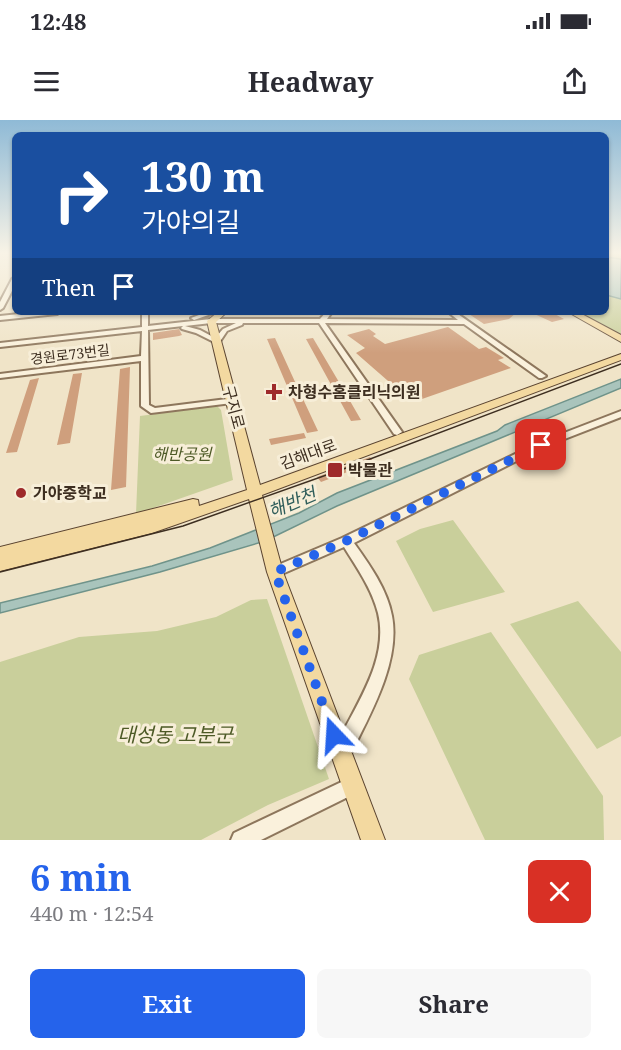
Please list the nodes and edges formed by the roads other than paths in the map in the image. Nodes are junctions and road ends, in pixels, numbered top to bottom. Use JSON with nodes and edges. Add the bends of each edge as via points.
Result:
{"nodes":[{"id":1,"x":11,"y":286,"type":"joint"},
{"id":2,"x":0,"y":288,"type":"edge"},
{"id":3,"x":0,"y":308,"type":"edge"},
{"id":4,"x":28,"y":315,"type":"edge"},
{"id":5,"x":145,"y":315,"type":"edge"},
{"id":6,"x":245,"y":315,"type":"edge"},
{"id":7,"x":327,"y":315,"type":"edge"},
{"id":8,"x":455,"y":315,"type":"edge"},
{"id":9,"x":577,"y":315,"type":"edge"},
{"id":10,"x":213,"y":317,"type":"edge"},
{"id":11,"x":0,"y":318,"type":"edge"},
{"id":12,"x":253,"y":321,"type":"junction"},
{"id":13,"x":274,"y":321,"type":"junction"},
{"id":14,"x":321,"y":322,"type":"junction"},
{"id":15,"x":465,"y":322,"type":"junction"},
{"id":16,"x":166,"y":326,"type":"junction"},
{"id":17,"x":144,"y":328,"type":"junction"},
{"id":18,"x":621,"y":339,"type":"edge"},
{"id":19,"x":216,"y":341,"type":"junction"},
{"id":20,"x":0,"y":345,"type":"edge"},
{"id":21,"x":621,"y":349,"type":"edge"},
{"id":22,"x":621,"y":357,"type":"edge"},
{"id":23,"x":144,"y":358,"type":"junction"},
{"id":24,"x":0,"y":376,"type":"edge"},
{"id":25,"x":542,"y":376,"type":"junction"},
{"id":26,"x":232,"y":400,"type":"junction"},
{"id":27,"x":621,"y":414,"type":"edge"},
{"id":28,"x":397,"y":432,"type":"junction"},
{"id":29,"x":256,"y":495,"type":"junction"},
{"id":30,"x":346,"y":541,"type":"junction"},
{"id":31,"x":0,"y":553,"type":"edge"},
{"id":32,"x":273,"y":563,"type":"junction"},
{"id":33,"x":0,"y":564,"type":"edge"},
{"id":34,"x":341,"y":756,"type":"junction"},
{"id":35,"x":352,"y":786,"type":"junction"},
{"id":36,"x":241,"y":840,"type":"edge"},
{"id":37,"x":373,"y":840,"type":"edge"}],
"edges":[{"from":1,"to":2,"type":"street"},
{"from":1,"to":3,"type":"street"},
{"from":4,"to":11,"type":"street"},
{"from":5,"to":17,"type":"street"},
{"from":6,"to":13,"type":"street"},
{"from":7,"to":14,"type":"street"},
{"from":8,"to":15,"type":"street"},
{"from":9,"to":18,"type":"main road"},
{"from":10,"to":12,"type":"street"},
{"from":10,"to":16,"type":"street"},
{"from":10,"to":19,"type":"main road","name":"구지로"},
{"from":12,"to":13,"type":"street"},
{"from":12,"to":19,"type":"street","via":[[225,330]]},
{"from":13,"to":14,"type":"street"},
{"from":14,"to":15,"type":"street"},
{"from":14,"to":28,"type":"street"},
{"from":15,"to":25,"type":"street"},
{"from":16,"to":17,"type":"street"},
{"from":16,"to":19,"type":"street","via":[[198,331]]},
{"from":17,"to":20,"type":"street"},
{"from":17,"to":23,"type":"street"},
{"from":19,"to":26,"type":"main road","name":"구지로"},
{"from":21,"to":25,"type":"main road","name":"김해대로"},
{"from":22,"to":29,"type":"main road","name":"김해대로"},
{"from":23,"to":24,"type":"street","name":"경원로73번길"},
{"from":23,"to":26,"type":"street","via":[[145,406],[149,410]]},
{"from":25,"to":28,"type":"main road","name":"김해대로"},
{"from":26,"to":29,"type":"main road","name":"구지로"},
{"from":27,"to":30,"type":"street","via":[[541,445]]},
{"from":28,"to":29,"type":"main road","name":"김해대로"},
{"from":29,"to":31,"type":"main road","name":"김해대로","via":[[196,504]]},
{"from":29,"to":32,"type":"main road","name":"구지로"},
{"from":29,"to":33,"type":"main road","name":"김해대로","via":[[152,527]]},
{"from":30,"to":32,"type":"street"},
{"from":30,"to":34,"type":"street","via":[[372,582],[385,616],[387,637],[382,663],[365,707]]},
{"from":32,"to":34,"type":"main road"},
{"from":34,"to":35,"type":"main road"},
{"from":35,"to":36,"type":"street"},
{"from":35,"to":37,"type":"main road"}]}
